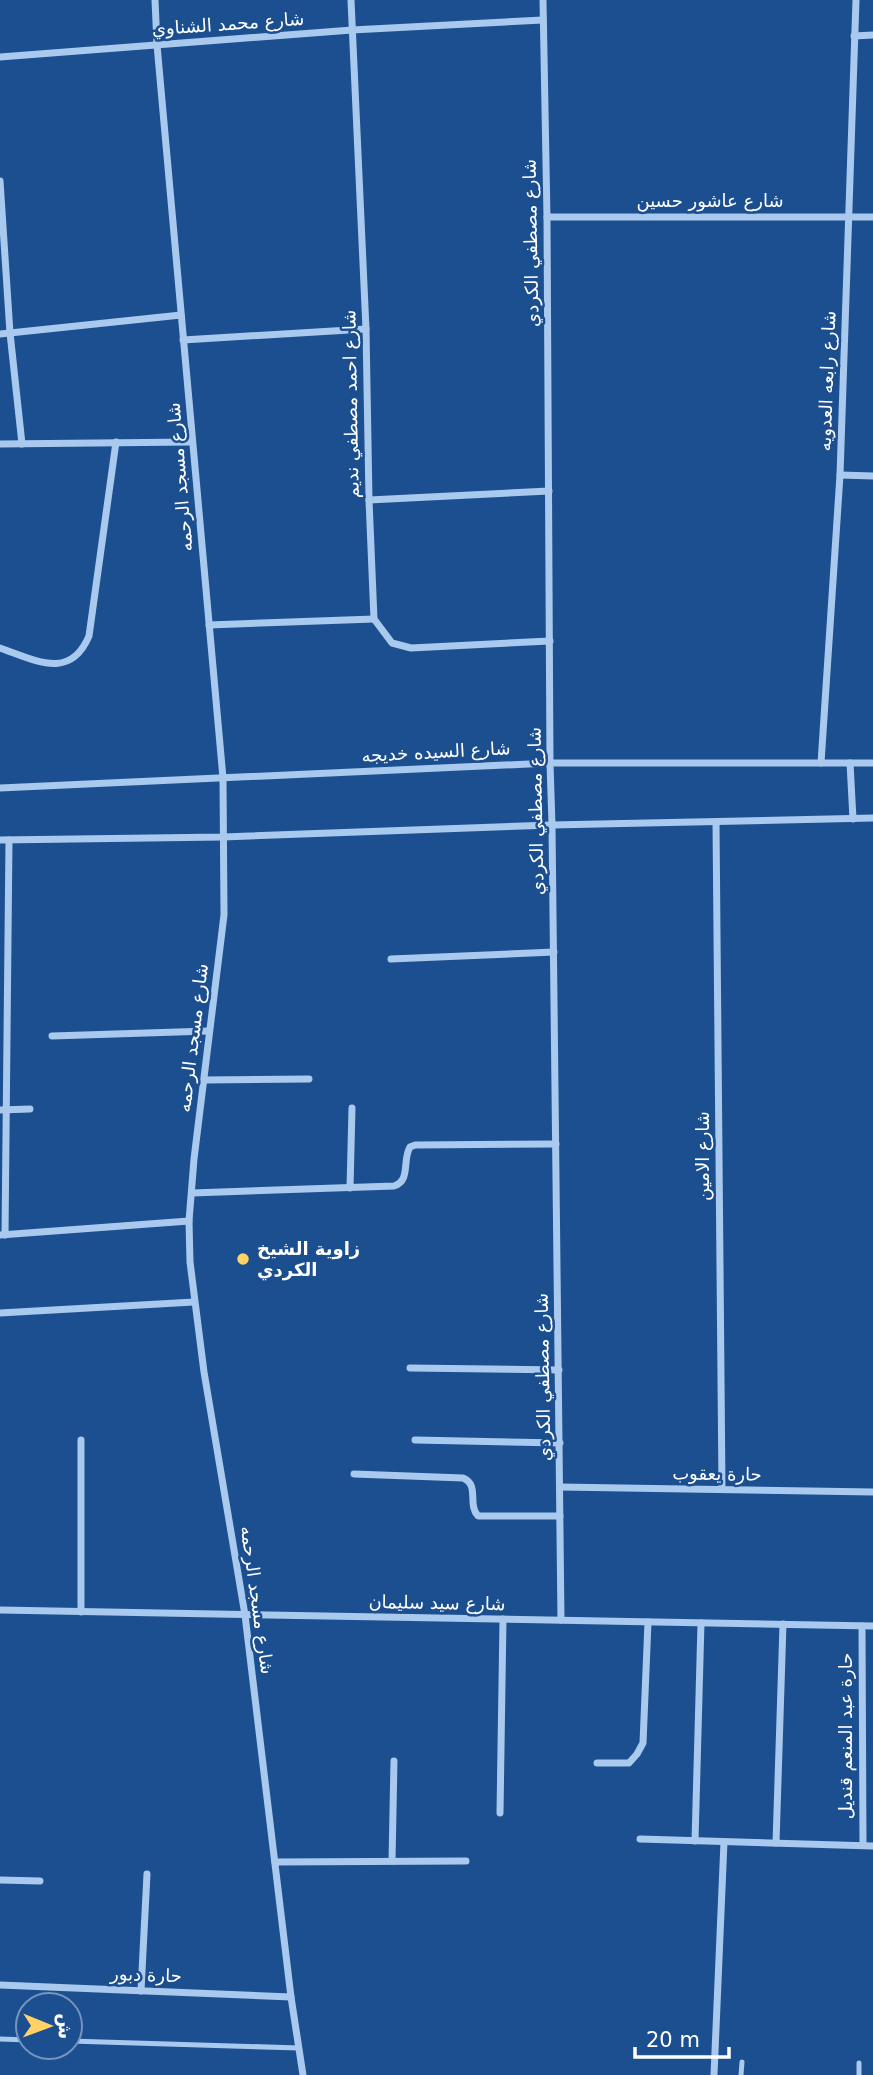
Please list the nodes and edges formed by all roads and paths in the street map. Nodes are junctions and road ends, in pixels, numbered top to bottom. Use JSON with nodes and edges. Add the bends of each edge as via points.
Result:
{"nodes":[{"id":1,"x":155,"y":0,"type":"edge"},
{"id":2,"x":351,"y":0,"type":"edge"},
{"id":3,"x":543,"y":0,"type":"edge"},
{"id":4,"x":856,"y":0,"type":"edge"},
{"id":5,"x":543,"y":20,"type":"junction"},
{"id":6,"x":352,"y":30,"type":"junction"},
{"id":7,"x":873,"y":35,"type":"edge"},
{"id":8,"x":854,"y":36,"type":"junction"},
{"id":9,"x":157,"y":45,"type":"junction"},
{"id":10,"x":0,"y":57,"type":"edge"},
{"id":11,"x":0,"y":181,"type":"edge"},
{"id":12,"x":547,"y":216,"type":"junction"},
{"id":13,"x":847,"y":217,"type":"junction"},
{"id":14,"x":873,"y":217,"type":"edge"},
{"id":15,"x":181,"y":315,"type":"junction"},
{"id":16,"x":366,"y":329,"type":"junction"},
{"id":17,"x":10,"y":333,"type":"junction"},
{"id":18,"x":0,"y":334,"type":"edge"},
{"id":19,"x":183,"y":340,"type":"junction"},
{"id":20,"x":116,"y":442,"type":"junction"},
{"id":21,"x":192,"y":442,"type":"junction"},
{"id":22,"x":22,"y":443,"type":"junction"},
{"id":23,"x":0,"y":444,"type":"edge"},
{"id":24,"x":840,"y":475,"type":"junction"},
{"id":25,"x":873,"y":476,"type":"edge"},
{"id":26,"x":549,"y":491,"type":"junction"},
{"id":27,"x":369,"y":500,"type":"junction"},
{"id":28,"x":373,"y":619,"type":"junction"},
{"id":29,"x":209,"y":625,"type":"junction"},
{"id":30,"x":550,"y":641,"type":"junction"},
{"id":31,"x":0,"y":648,"type":"edge"},
{"id":32,"x":550,"y":763,"type":"junction"},
{"id":33,"x":821,"y":763,"type":"junction"},
{"id":34,"x":850,"y":763,"type":"junction"},
{"id":35,"x":873,"y":763,"type":"edge"},
{"id":36,"x":223,"y":778,"type":"junction"},
{"id":37,"x":0,"y":788,"type":"edge"},
{"id":38,"x":873,"y":818,"type":"edge"},
{"id":39,"x":853,"y":819,"type":"junction"},
{"id":40,"x":716,"y":822,"type":"junction"},
{"id":41,"x":552,"y":825,"type":"junction"},
{"id":42,"x":223,"y":837,"type":"junction"},
{"id":43,"x":9,"y":839,"type":"junction"},
{"id":44,"x":0,"y":840,"type":"edge"},
{"id":45,"x":554,"y":952,"type":"junction"},
{"id":46,"x":391,"y":959,"type":"dead end"},
{"id":47,"x":209,"y":1031,"type":"junction"},
{"id":48,"x":52,"y":1036,"type":"dead end"},
{"id":49,"x":309,"y":1079,"type":"dead end"},
{"id":50,"x":204,"y":1080,"type":"junction"},
{"id":51,"x":352,"y":1108,"type":"dead end"},
{"id":52,"x":30,"y":1109,"type":"dead end"},
{"id":53,"x":3,"y":1110,"type":"edge"},
{"id":54,"x":556,"y":1144,"type":"junction"},
{"id":55,"x":350,"y":1188,"type":"junction"},
{"id":56,"x":192,"y":1194,"type":"junction"},
{"id":57,"x":189,"y":1220,"type":"junction"},
{"id":58,"x":3,"y":1235,"type":"edge"},
{"id":59,"x":194,"y":1302,"type":"junction"},
{"id":60,"x":0,"y":1313,"type":"edge"},
{"id":61,"x":410,"y":1368,"type":"dead end"},
{"id":62,"x":559,"y":1370,"type":"junction"},
{"id":63,"x":81,"y":1440,"type":"dead end"},
{"id":64,"x":415,"y":1440,"type":"dead end"},
{"id":65,"x":559,"y":1443,"type":"junction"},
{"id":66,"x":354,"y":1474,"type":"dead end"},
{"id":67,"x":560,"y":1488,"type":"junction"},
{"id":68,"x":722,"y":1489,"type":"junction"},
{"id":69,"x":873,"y":1492,"type":"edge"},
{"id":70,"x":560,"y":1516,"type":"junction"},
{"id":71,"x":0,"y":1610,"type":"edge"},
{"id":72,"x":81,"y":1612,"type":"junction"},
{"id":73,"x":245,"y":1615,"type":"junction"},
{"id":74,"x":503,"y":1619,"type":"junction"},
{"id":75,"x":561,"y":1620,"type":"junction"},
{"id":76,"x":648,"y":1622,"type":"junction"},
{"id":77,"x":701,"y":1623,"type":"junction"},
{"id":78,"x":783,"y":1624,"type":"junction"},
{"id":79,"x":862,"y":1626,"type":"junction"},
{"id":80,"x":873,"y":1626,"type":"edge"},
{"id":81,"x":394,"y":1761,"type":"dead end"},
{"id":82,"x":597,"y":1763,"type":"dead end"},
{"id":83,"x":500,"y":1813,"type":"dead end"},
{"id":84,"x":640,"y":1839,"type":"dead end"},
{"id":85,"x":695,"y":1841,"type":"junction"},
{"id":86,"x":724,"y":1842,"type":"junction"},
{"id":87,"x":776,"y":1843,"type":"junction"},
{"id":88,"x":863,"y":1845,"type":"junction"},
{"id":89,"x":873,"y":1846,"type":"edge"},
{"id":90,"x":392,"y":1861,"type":"junction"},
{"id":91,"x":466,"y":1861,"type":"dead end"},
{"id":92,"x":275,"y":1862,"type":"junction"},
{"id":93,"x":147,"y":1874,"type":"dead end"},
{"id":94,"x":0,"y":1880,"type":"edge"},
{"id":95,"x":40,"y":1881,"type":"dead end"},
{"id":96,"x":0,"y":1985,"type":"edge"},
{"id":97,"x":141,"y":1990,"type":"junction"},
{"id":98,"x":291,"y":1997,"type":"junction"},
{"id":99,"x":84,"y":2041,"type":"edge"},
{"id":100,"x":299,"y":2048,"type":"junction"},
{"id":101,"x":742,"y":2062,"type":"dead end"},
{"id":102,"x":859,"y":2063,"type":"dead end"},
{"id":103,"x":303,"y":2075,"type":"edge"},
{"id":104,"x":714,"y":2075,"type":"edge"},
{"id":105,"x":741,"y":2075,"type":"edge"},
{"id":106,"x":859,"y":2075,"type":"edge"}],
"edges":[{"from":1,"to":9,"type":"street","name":"شارع مسجد الرحمه"},
{"from":2,"to":6,"type":"street","name":"شارع احمد مصطفي نديم"},
{"from":3,"to":5,"type":"street","name":"شارع مصطفي الكردي"},
{"from":4,"to":8,"type":"street","name":"شارع رابعه العدويه"},
{"from":5,"to":6,"type":"street","name":"شارع محمد الشناوي"},
{"from":5,"to":12,"type":"street","name":"شارع مصطفي الكردي"},
{"from":6,"to":9,"type":"street","name":"شارع محمد الشناوي"},
{"from":6,"to":16,"type":"street","name":"شارع احمد مصطفي نديم"},
{"from":7,"to":8,"type":"street"},
{"from":8,"to":13,"type":"street","name":"شارع رابعه العدويه"},
{"from":9,"to":10,"type":"street","name":"شارع محمد الشناوي"},
{"from":9,"to":15,"type":"street","name":"شارع مسجد الرحمه"},
{"from":11,"to":17,"type":"street"},
{"from":12,"to":13,"type":"street","name":"شارع عاشور حسين"},
{"from":12,"to":26,"type":"street","name":"شارع مصطفي الكردي"},
{"from":13,"to":14,"type":"street","name":"شارع عاشور حسين"},
{"from":13,"to":24,"type":"street","name":"شارع رابعه العدويه"},
{"from":15,"to":17,"type":"street"},
{"from":15,"to":19,"type":"street","name":"شارع مسجد الرحمه"},
{"from":16,"to":19,"type":"street"},
{"from":16,"to":27,"type":"street","name":"شارع احمد مصطفي نديم"},
{"from":17,"to":18,"type":"street"},
{"from":17,"to":22,"type":"street"},
{"from":19,"to":21,"type":"street","name":"شارع مسجد الرحمه"},
{"from":20,"to":21,"type":"street"},
{"from":20,"to":22,"type":"street"},
{"from":20,"to":31,"type":"street","via":[[84,649],[62,664],[47,664]]},
{"from":21,"to":29,"type":"street","name":"شارع مسجد الرحمه"},
{"from":22,"to":23,"type":"street"},
{"from":24,"to":25,"type":"street"},
{"from":24,"to":33,"type":"street","name":"شارع رابعه العدويه"},
{"from":26,"to":27,"type":"street"},
{"from":26,"to":30,"type":"street","name":"شارع مصطفي الكردي"},
{"from":27,"to":28,"type":"street","name":"شارع احمد مصطفي نديم"},
{"from":28,"to":29,"type":"street"},
{"from":28,"to":30,"type":"street","via":[[391,643],[411,648]]},
{"from":29,"to":36,"type":"street","name":"شارع مسجد الرحمه"},
{"from":30,"to":32,"type":"street","name":"شارع مصطفي الكردي"},
{"from":32,"to":33,"type":"street","name":"شارع السيده خديجه"},
{"from":32,"to":36,"type":"street","name":"شارع السيده خديجه"},
{"from":32,"to":41,"type":"street","name":"شارع مصطفي الكردي"},
{"from":33,"to":34,"type":"street","name":"شارع السيده خديجه"},
{"from":34,"to":35,"type":"street","name":"شارع السيده خديجه"},
{"from":34,"to":39,"type":"street"},
{"from":36,"to":37,"type":"street","name":"شارع السيده خديجه"},
{"from":36,"to":42,"type":"street","name":"شارع مسجد الرحمه"},
{"from":38,"to":39,"type":"street"},
{"from":39,"to":40,"type":"street"},
{"from":40,"to":41,"type":"street"},
{"from":40,"to":68,"type":"street","name":"شارع الامين"},
{"from":41,"to":42,"type":"street"},
{"from":41,"to":45,"type":"street","name":"شارع مصطفي الكردي"},
{"from":42,"to":43,"type":"street"},
{"from":42,"to":47,"type":"street","name":"شارع مسجد الرحمه","via":[[224,915]]},
{"from":43,"to":44,"type":"street"},
{"from":43,"to":53,"type":"street"},
{"from":45,"to":46,"type":"street"},
{"from":45,"to":54,"type":"street","name":"شارع مصطفي الكردي"},
{"from":47,"to":48,"type":"street"},
{"from":47,"to":50,"type":"street","name":"شارع مسجد الرحمه"},
{"from":49,"to":50,"type":"street"},
{"from":50,"to":56,"type":"street","name":"شارع مسجد الرحمه"},
{"from":51,"to":55,"type":"street"},
{"from":52,"to":53,"type":"street"},
{"from":53,"to":58,"type":"street"},
{"from":54,"to":55,"type":"street","via":[[415,1145],[406,1153],[400,1185]]},
{"from":54,"to":62,"type":"street","name":"شارع مصطفي الكردي"},
{"from":55,"to":56,"type":"street"},
{"from":56,"to":57,"type":"street","name":"شارع مسجد الرحمه"},
{"from":57,"to":58,"type":"street"},
{"from":57,"to":59,"type":"street","name":"شارع مسجد الرحمه"},
{"from":59,"to":60,"type":"street"},
{"from":59,"to":73,"type":"street","name":"شارع مسجد الرحمه"},
{"from":61,"to":62,"type":"street"},
{"from":62,"to":65,"type":"street","name":"شارع مصطفي الكردي"},
{"from":63,"to":72,"type":"street"},
{"from":64,"to":65,"type":"street"},
{"from":65,"to":67,"type":"street","name":"شارع مصطفي الكردي"},
{"from":66,"to":70,"type":"street","via":[[463,1478],[472,1485],[472,1506],[478,1516]]},
{"from":67,"to":68,"type":"street","name":"حارة يعقوب"},
{"from":67,"to":70,"type":"street","name":"شارع مصطفي الكردي"},
{"from":68,"to":69,"type":"street","name":"حارة يعقوب"},
{"from":70,"to":75,"type":"street","name":"شارع مصطفي الكردي"},
{"from":71,"to":72,"type":"street","name":"شارع سيد سليمان"},
{"from":72,"to":73,"type":"street","name":"شارع سيد سليمان"},
{"from":73,"to":74,"type":"street","name":"شارع سيد سليمان"},
{"from":73,"to":92,"type":"street","name":"شارع مسجد الرحمه"},
{"from":74,"to":75,"type":"street","name":"شارع سيد سليمان"},
{"from":74,"to":83,"type":"street"},
{"from":75,"to":76,"type":"street","name":"شارع سيد سليمان"},
{"from":76,"to":77,"type":"street","name":"شارع سيد سليمان"},
{"from":76,"to":82,"type":"street","via":[[643,1743],[629,1763]]},
{"from":77,"to":78,"type":"street","name":"شارع سيد سليمان"},
{"from":77,"to":85,"type":"street"},
{"from":78,"to":79,"type":"street","name":"شارع سيد سليمان"},
{"from":78,"to":87,"type":"street"},
{"from":79,"to":80,"type":"street","name":"شارع سيد سليمان"},
{"from":79,"to":88,"type":"street","name":"حارة عبد المنعم قنديل"},
{"from":81,"to":90,"type":"street"},
{"from":84,"to":85,"type":"street"},
{"from":85,"to":86,"type":"street"},
{"from":86,"to":87,"type":"street"},
{"from":86,"to":104,"type":"street"},
{"from":87,"to":88,"type":"street"},
{"from":88,"to":89,"type":"street"},
{"from":90,"to":91,"type":"street"},
{"from":90,"to":92,"type":"street"},
{"from":92,"to":98,"type":"street","name":"شارع مسجد الرحمه"},
{"from":93,"to":97,"type":"street"},
{"from":94,"to":95,"type":"street"},
{"from":96,"to":97,"type":"street","name":"حارة دبور"},
{"from":97,"to":98,"type":"street","name":"حارة دبور"},
{"from":98,"to":100,"type":"street","name":"شارع مسجد الرحمه"},
{"from":99,"to":100,"type":"lane"},
{"from":100,"to":103,"type":"street","name":"شارع مسجد الرحمه"},
{"from":101,"to":105,"type":"lane"},
{"from":102,"to":106,"type":"lane"}]}
